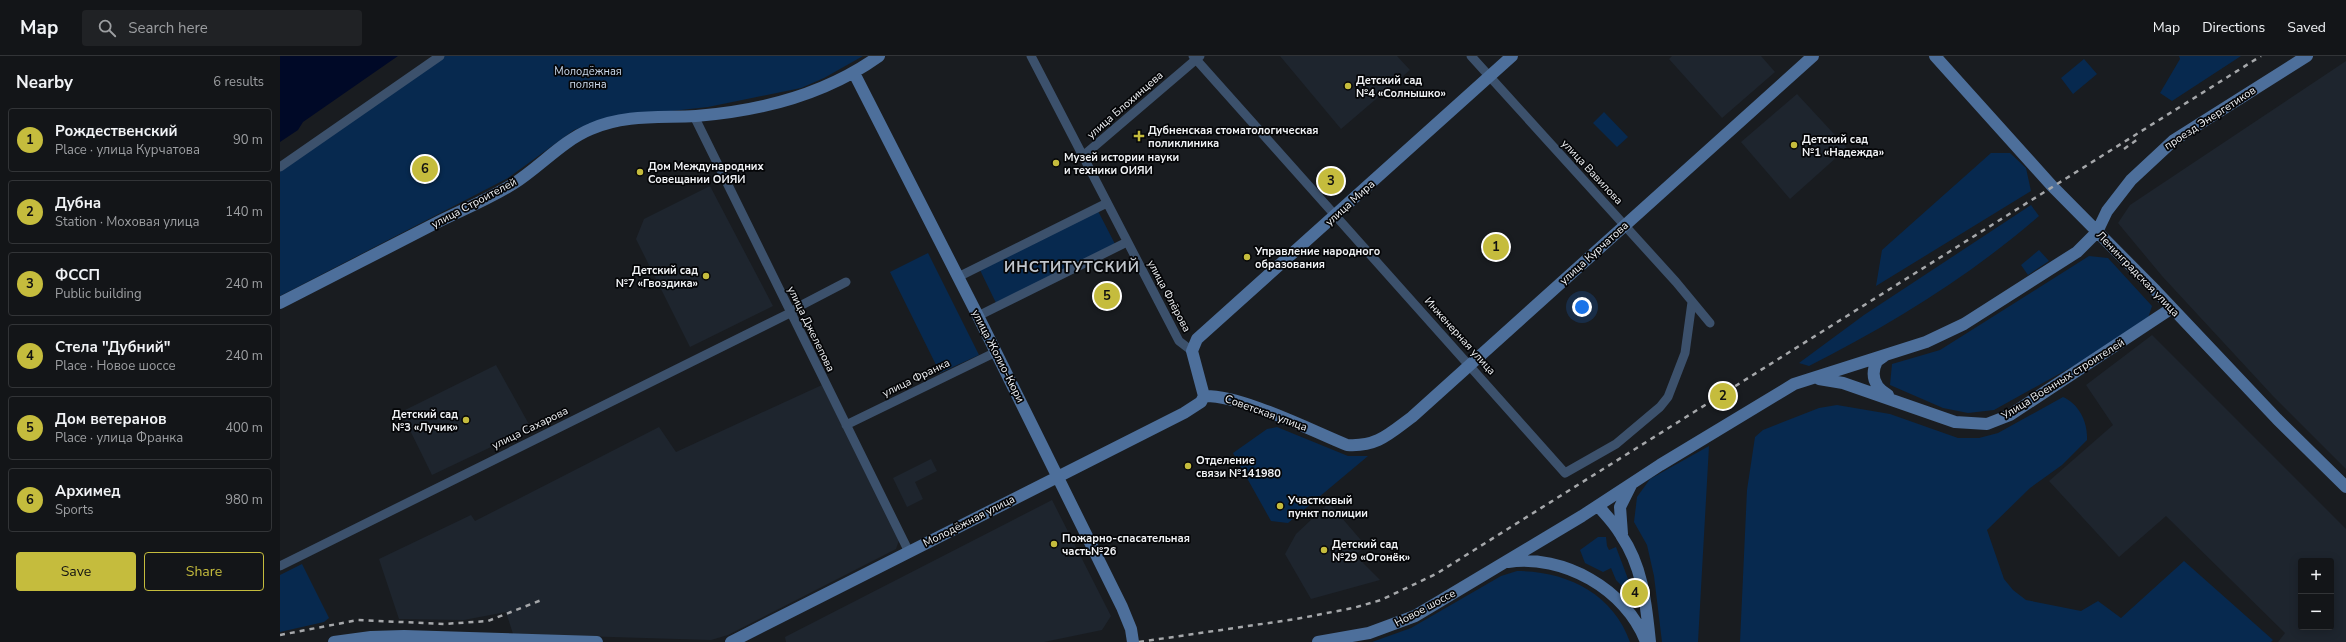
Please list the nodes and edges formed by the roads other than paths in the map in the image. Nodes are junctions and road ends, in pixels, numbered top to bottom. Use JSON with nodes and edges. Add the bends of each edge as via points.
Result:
{"nodes":[{"id":1,"x":440,"y":56,"type":"edge"},
{"id":2,"x":879,"y":56,"type":"edge"},
{"id":3,"x":1031,"y":56,"type":"edge"},
{"id":4,"x":1471,"y":56,"type":"edge"},
{"id":5,"x":1512,"y":56,"type":"edge"},
{"id":6,"x":1813,"y":56,"type":"edge"},
{"id":7,"x":1935,"y":56,"type":"edge"},
{"id":8,"x":2306,"y":56,"type":"edge"},
{"id":9,"x":1196,"y":57,"type":"edge"},
{"id":10,"x":854,"y":73,"type":"junction"},
{"id":11,"x":1490,"y":76,"type":"junction"},
{"id":12,"x":694,"y":116,"type":"junction"},
{"id":13,"x":1083,"y":156,"type":"junction"},
{"id":14,"x":280,"y":167,"type":"edge"},
{"id":15,"x":1107,"y":203,"type":"junction"},
{"id":16,"x":1336,"y":216,"type":"junction"},
{"id":17,"x":1625,"y":225,"type":"junction"},
{"id":18,"x":2097,"y":232,"type":"junction"},
{"id":19,"x":1127,"y":242,"type":"junction"},
{"id":20,"x":958,"y":277,"type":"junction"},
{"id":21,"x":846,"y":282,"type":"dead end"},
{"id":22,"x":1692,"y":302,"type":"junction"},
{"id":23,"x":280,"y":303,"type":"edge"},
{"id":24,"x":2172,"y":308,"type":"junction"},
{"id":25,"x":790,"y":313,"type":"junction"},
{"id":26,"x":978,"y":316,"type":"junction"},
{"id":27,"x":1710,"y":323,"type":"dead end"},
{"id":28,"x":1192,"y":351,"type":"junction"},
{"id":29,"x":996,"y":352,"type":"junction"},
{"id":30,"x":1884,"y":356,"type":"junction"},
{"id":31,"x":1469,"y":365,"type":"junction"},
{"id":32,"x":1811,"y":379,"type":"junction"},
{"id":33,"x":1204,"y":396,"type":"junction"},
{"id":34,"x":1901,"y":403,"type":"junction"},
{"id":35,"x":846,"y":425,"type":"junction"},
{"id":36,"x":1372,"y":444,"type":"joint"},
{"id":37,"x":1057,"y":476,"type":"junction"},
{"id":38,"x":1634,"y":482,"type":"junction"},
{"id":39,"x":2346,"y":487,"type":"edge"},
{"id":40,"x":1598,"y":506,"type":"junction"},
{"id":41,"x":1622,"y":535,"type":"junction"},
{"id":42,"x":1537,"y":543,"type":"junction"},
{"id":43,"x":909,"y":552,"type":"junction"},
{"id":44,"x":1503,"y":564,"type":"junction"},
{"id":45,"x":1549,"y":564,"type":"junction"},
{"id":46,"x":280,"y":566,"type":"edge"},
{"id":47,"x":1646,"y":601,"type":"junction"},
{"id":48,"x":1626,"y":608,"type":"junction"},
{"id":49,"x":334,"y":642,"type":"edge"},
{"id":50,"x":597,"y":642,"type":"edge"},
{"id":51,"x":731,"y":642,"type":"edge"},
{"id":52,"x":1133,"y":642,"type":"edge"},
{"id":53,"x":1318,"y":642,"type":"edge"},
{"id":54,"x":1646,"y":642,"type":"edge"},
{"id":55,"x":1650,"y":642,"type":"edge"}],
"edges":[{"from":1,"to":14,"type":"street"},
{"from":2,"to":10,"type":"main road","name":"улица Строителей"},
{"from":3,"to":13,"type":"street","name":"улица Флёрова"},
{"from":4,"to":11,"type":"street","name":"улица Вавилова"},
{"from":5,"to":11,"type":"main road","name":"улица Мира"},
{"from":6,"to":17,"type":"main road","name":"улица Курчатова"},
{"from":7,"to":18,"type":"main road","name":"Ленинградская улица"},
{"from":8,"to":18,"type":"main road","name":"проезд Энергетиков","via":[[2174,140],[2153,157],[2118,194]]},
{"from":9,"to":13,"type":"street","name":"улица Блохинцева"},
{"from":9,"to":16,"type":"street","name":"Инженерная улица"},
{"from":10,"to":12,"type":"main road","name":"улица Строителей","via":[[797,97],[767,106]]},
{"from":10,"to":20,"type":"main road","name":"улица Жолио-Кюри"},
{"from":11,"to":16,"type":"main road","name":"улица Мира"},
{"from":11,"to":17,"type":"street","name":"улица Вавилова"},
{"from":12,"to":23,"type":"main road","name":"улица Строителей","via":[[635,118],[592,128],[569,142],[514,184]]},
{"from":12,"to":25,"type":"street","name":"улица Джелепова"},
{"from":13,"to":15,"type":"street","name":"улица Флёрова"},
{"from":15,"to":19,"type":"street","name":"улица Флёрова"},
{"from":15,"to":20,"type":"street"},
{"from":16,"to":28,"type":"main road","name":"улица Мира","via":[[1206,330],[1193,344]]},
{"from":16,"to":31,"type":"street","name":"Инженерная улица"},
{"from":17,"to":22,"type":"street","name":"улица Вавилова"},
{"from":17,"to":31,"type":"main road","name":"улица Курчатова"},
{"from":18,"to":24,"type":"main road","name":"Ленинградская улица"},
{"from":18,"to":30,"type":"main road","name":"проезд Энергетиков","via":[[2068,259],[1964,324],[1926,342]]},
{"from":19,"to":26,"type":"street"},
{"from":19,"to":28,"type":"street","name":"улица Флёрова","via":[[1179,341]]},
{"from":20,"to":26,"type":"main road","name":"улица Жолио-Кюри"},
{"from":21,"to":25,"type":"street","via":[[798,306]]},
{"from":22,"to":27,"type":"street","name":"улица Вавилова"},
{"from":22,"to":31,"type":"street","name":"Инженерная улица","via":[[1685,353],[1668,397],[1616,444],[1565,473]]},
{"from":24,"to":34,"type":"main road","name":"Улица Военных строителей","via":[[2023,407],[1997,421],[1976,425],[1955,422]]},
{"from":24,"to":39,"type":"main road","name":"Ленинградская улица","via":[[2277,419]]},
{"from":25,"to":35,"type":"street","name":"улица Джелепова"},
{"from":25,"to":46,"type":"street","name":"улица Сахарова"},
{"from":26,"to":29,"type":"main road","name":"улица Жолио-Кюри"},
{"from":28,"to":33,"type":"main road"},
{"from":29,"to":35,"type":"street","name":"улица Франка"},
{"from":29,"to":37,"type":"main road","name":"улица Жолио-Кюри"},
{"from":30,"to":32,"type":"main road","name":"Новое шоссе"},
{"from":30,"to":34,"type":"main road","via":[[1874,367],[1874,382],[1886,394]]},
{"from":31,"to":36,"type":"main road","name":"улица Курчатова","via":[[1412,417],[1385,438]]},
{"from":32,"to":34,"type":"main road","via":[[1843,383]]},
{"from":32,"to":38,"type":"main road","name":"Новое шоссе","via":[[1784,390]]},
{"from":33,"to":36,"type":"main road","name":"Советская улица","via":[[1218,396],[1274,415],[1347,445]]},
{"from":33,"to":37,"type":"main road","name":"Молодёжная улица","via":[[1201,402],[1184,413]]},
{"from":35,"to":43,"type":"street","name":"улица Джелепова"},
{"from":37,"to":43,"type":"main road","name":"Молодёжная улица"},
{"from":37,"to":52,"type":"main road","name":"улица Жолио-Кюри","via":[[1122,607]]},
{"from":38,"to":40,"type":"main road","name":"Новое шоссе"},
{"from":38,"to":41,"type":"main road","via":[[1620,507]]},
{"from":40,"to":41,"type":"main road"},
{"from":40,"to":42,"type":"main road","name":"Новое шоссе"},
{"from":41,"to":47,"type":"main road","via":[[1636,562]]},
{"from":42,"to":44,"type":"main road","name":"Новое шоссе"},
{"from":42,"to":45,"type":"main road","via":[[1537,553]]},
{"from":43,"to":51,"type":"main road","name":"Молодёжная улица"},
{"from":44,"to":45,"type":"main road","name":"Новое шоссе","via":[[1525,561]]},
{"from":44,"to":53,"type":"main road","name":"Новое шоссе","via":[[1401,623],[1369,633]]},
{"from":45,"to":48,"type":"main road","name":"Новое шоссе","via":[[1570,570],[1594,582]]},
{"from":47,"to":48,"type":"main road","via":[[1641,609],[1636,611]]},
{"from":47,"to":55,"type":"main road"},
{"from":48,"to":54,"type":"main road","name":"Новое шоссе"},
{"from":49,"to":50,"type":"main road","via":[[404,636]]}]}
